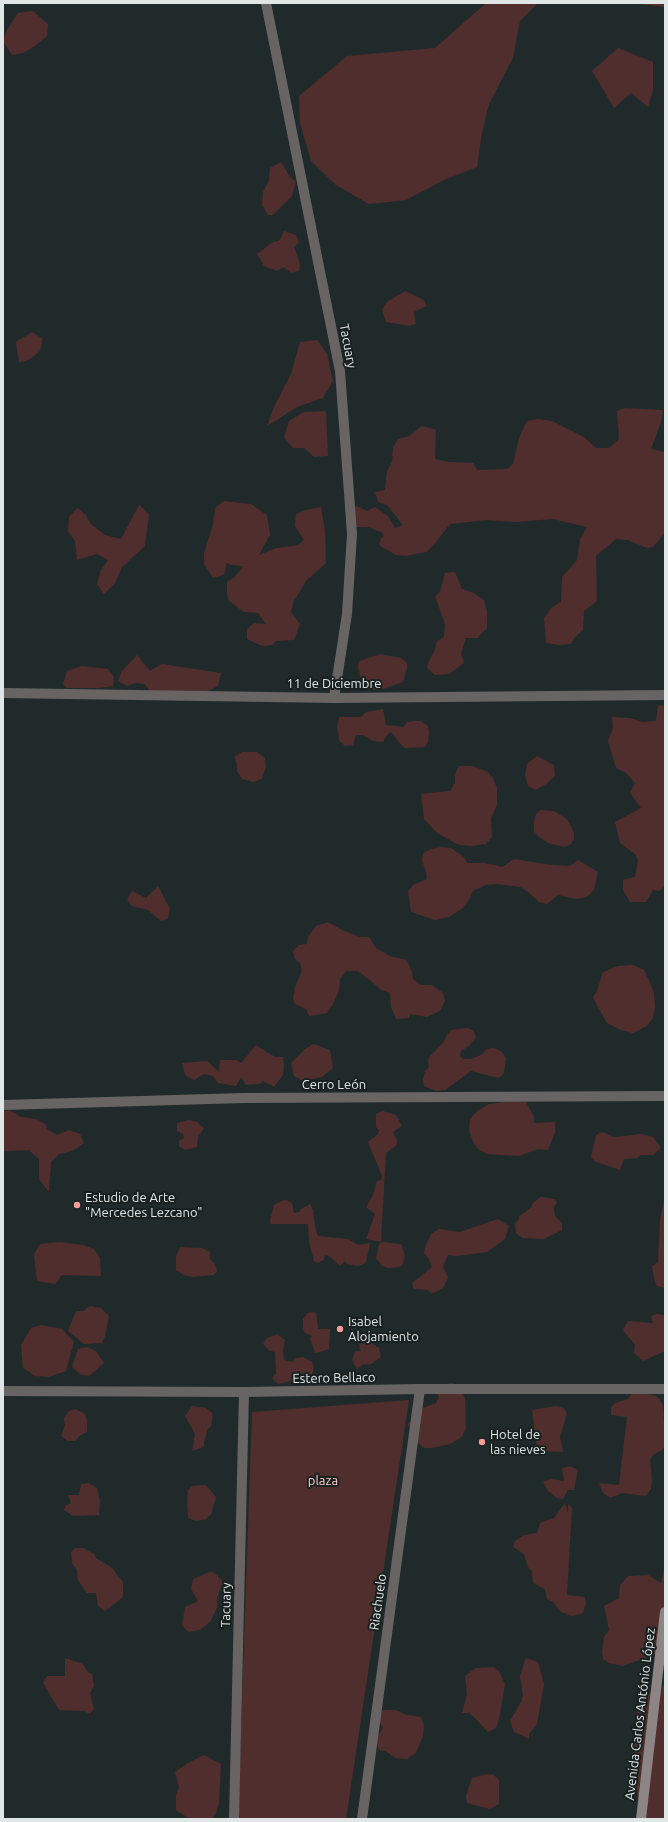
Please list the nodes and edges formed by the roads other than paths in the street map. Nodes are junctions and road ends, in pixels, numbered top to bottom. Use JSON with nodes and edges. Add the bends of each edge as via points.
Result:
{"nodes":[{"id":1,"x":266,"y":3,"type":"edge"},
{"id":2,"x":3,"y":693,"type":"edge"},
{"id":3,"x":665,"y":695,"type":"edge"},
{"id":4,"x":334,"y":698,"type":"junction"},
{"id":5,"x":665,"y":1096,"type":"edge"},
{"id":6,"x":3,"y":1105,"type":"edge"},
{"id":7,"x":420,"y":1389,"type":"junction"},
{"id":8,"x":665,"y":1389,"type":"edge"},
{"id":9,"x":3,"y":1391,"type":"edge"},
{"id":10,"x":244,"y":1392,"type":"junction"},
{"id":11,"x":665,"y":1612,"type":"edge"},
{"id":12,"x":234,"y":1819,"type":"edge"},
{"id":13,"x":362,"y":1819,"type":"edge"},
{"id":14,"x":641,"y":1819,"type":"edge"}],
"edges":[{"from":1,"to":4,"type":"street","name":"Tacuary","via":[[340,371],[352,534],[346,614]]},
{"from":2,"to":4,"type":"street","name":"11 de Diciembre"},
{"from":3,"to":4,"type":"street","name":"11 de Diciembre"},
{"from":5,"to":6,"type":"street","name":"Cerro León","via":[[244,1098]]},
{"from":7,"to":8,"type":"street","name":"Estero Bellaco"},
{"from":7,"to":10,"type":"street","name":"Estero Bellaco"},
{"from":7,"to":13,"type":"street","name":"Riachuelo"},
{"from":9,"to":10,"type":"street","name":"Estero Bellaco"},
{"from":10,"to":12,"type":"street","name":"Tacuary"},
{"from":11,"to":14,"type":"main road","name":"Avenida Carlos António López"}]}
